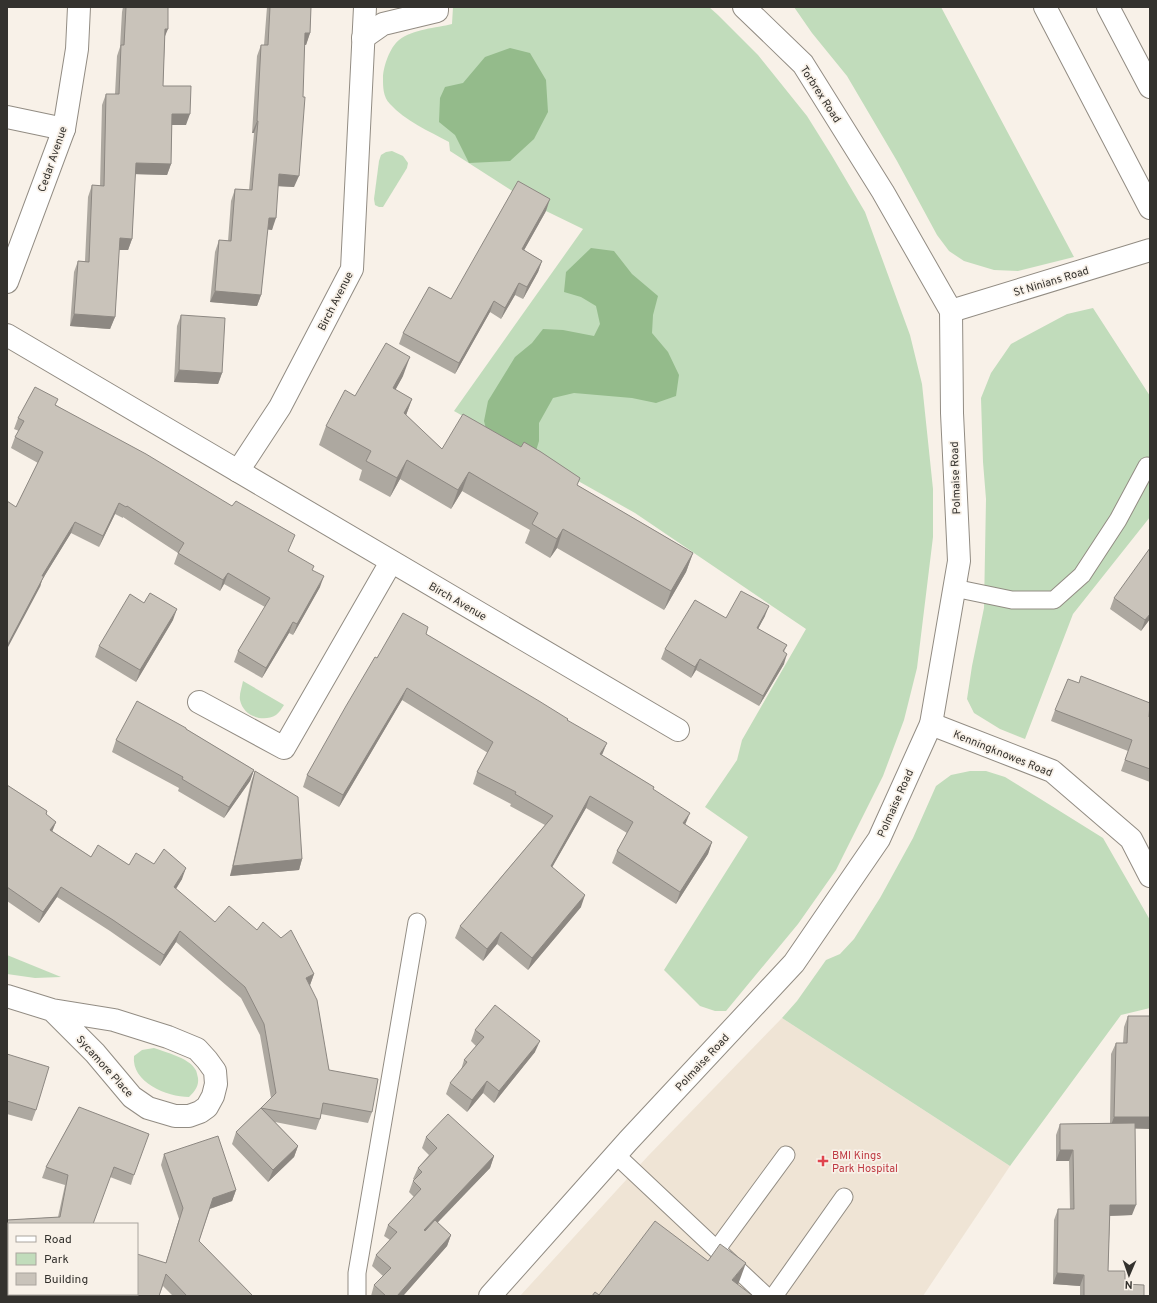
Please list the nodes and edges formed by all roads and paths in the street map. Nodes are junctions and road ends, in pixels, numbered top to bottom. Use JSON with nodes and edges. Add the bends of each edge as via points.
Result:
{"nodes":[{"id":1,"x":79,"y":7,"type":"edge"},
{"id":2,"x":365,"y":7,"type":"edge"},
{"id":3,"x":438,"y":7,"type":"edge"},
{"id":4,"x":744,"y":7,"type":"edge"},
{"id":5,"x":1045,"y":7,"type":"edge"},
{"id":6,"x":1108,"y":7,"type":"edge"},
{"id":7,"x":363,"y":38,"type":"junction"},
{"id":8,"x":1150,"y":87,"type":"edge"},
{"id":9,"x":7,"y":118,"type":"edge"},
{"id":10,"x":64,"y":129,"type":"junction"},
{"id":11,"x":883,"y":192,"type":"joint"},
{"id":12,"x":1150,"y":208,"type":"edge"},
{"id":13,"x":1150,"y":250,"type":"edge"},
{"id":14,"x":7,"y":282,"type":"edge"},
{"id":15,"x":951,"y":311,"type":"junction"},
{"id":16,"x":7,"y":335,"type":"edge"},
{"id":17,"x":1147,"y":466,"type":"dead end"},
{"id":18,"x":238,"y":471,"type":"junction"},
{"id":19,"x":391,"y":562,"type":"junction"},
{"id":20,"x":954,"y":588,"type":"junction"},
{"id":21,"x":199,"y":702,"type":"dead end"},
{"id":22,"x":930,"y":724,"type":"junction"},
{"id":23,"x":678,"y":730,"type":"dead end"},
{"id":24,"x":1150,"y":876,"type":"edge"},
{"id":25,"x":417,"y":922,"type":"dead end"},
{"id":26,"x":7,"y":996,"type":"edge"},
{"id":27,"x":52,"y":1010,"type":"junction"},
{"id":28,"x":616,"y":1155,"type":"junction"},
{"id":29,"x":786,"y":1155,"type":"dead end"},
{"id":30,"x":844,"y":1197,"type":"dead end"},
{"id":31,"x":717,"y":1249,"type":"junction"},
{"id":32,"x":357,"y":1296,"type":"edge"},
{"id":33,"x":490,"y":1296,"type":"edge"},
{"id":34,"x":766,"y":1296,"type":"edge"},
{"id":35,"x":774,"y":1296,"type":"edge"}],
"edges":[{"from":1,"to":10,"type":"main road","name":"Cedar Avenue","via":[[77,49]]},
{"from":2,"to":7,"type":"main road","name":"Birch Avenue"},
{"from":3,"to":7,"type":"main road","via":[[437,11],[383,24]]},
{"from":4,"to":11,"type":"main road","name":"Torbrex Road","via":[[803,64]]},
{"from":5,"to":12,"type":"main road"},
{"from":6,"to":8,"type":"main road"},
{"from":7,"to":18,"type":"main road","name":"Birch Avenue","via":[[352,269],[280,407]]},
{"from":9,"to":10,"type":"main road"},
{"from":10,"to":14,"type":"main road","name":"Cedar Avenue"},
{"from":11,"to":15,"type":"main road","name":"Polmaise Road"},
{"from":13,"to":15,"type":"main road","name":"St Ninians Road"},
{"from":15,"to":20,"type":"main road","name":"Polmaise Road","via":[[952,413],[959,561]]},
{"from":16,"to":18,"type":"main road","name":"Birch Avenue"},
{"from":17,"to":20,"type":"lane","via":[[1118,520],[1082,575],[1054,600],[1012,600]]},
{"from":18,"to":19,"type":"main road","name":"Birch Avenue"},
{"from":19,"to":21,"type":"main road","via":[[284,748]]},
{"from":19,"to":23,"type":"main road","name":"Birch Avenue"},
{"from":20,"to":22,"type":"main road","name":"Polmaise Road"},
{"from":22,"to":24,"type":"main road","name":"Kenningknowes Road","via":[[1052,771],[1131,839]]},
{"from":22,"to":28,"type":"main road","name":"Polmaise Road","via":[[879,839],[794,963]]},
{"from":25,"to":32,"type":"lane","via":[[357,1273]]},
{"from":26,"to":27,"type":"main road","name":"Sycamore Place"},
{"from":27,"to":27,"type":"main road","name":"Sycamore Place","via":[[95,1053],[132,1097],[148,1108],[175,1116],[189,1116],[207,1107],[216,1084],[215,1072],[208,1060],[197,1050],[168,1036],[114,1020]]},
{"from":28,"to":31,"type":"lane"},
{"from":28,"to":33,"type":"main road","name":"Polmaise Road"},
{"from":29,"to":31,"type":"lane"},
{"from":30,"to":35,"type":"lane"},
{"from":31,"to":34,"type":"lane"}]}
